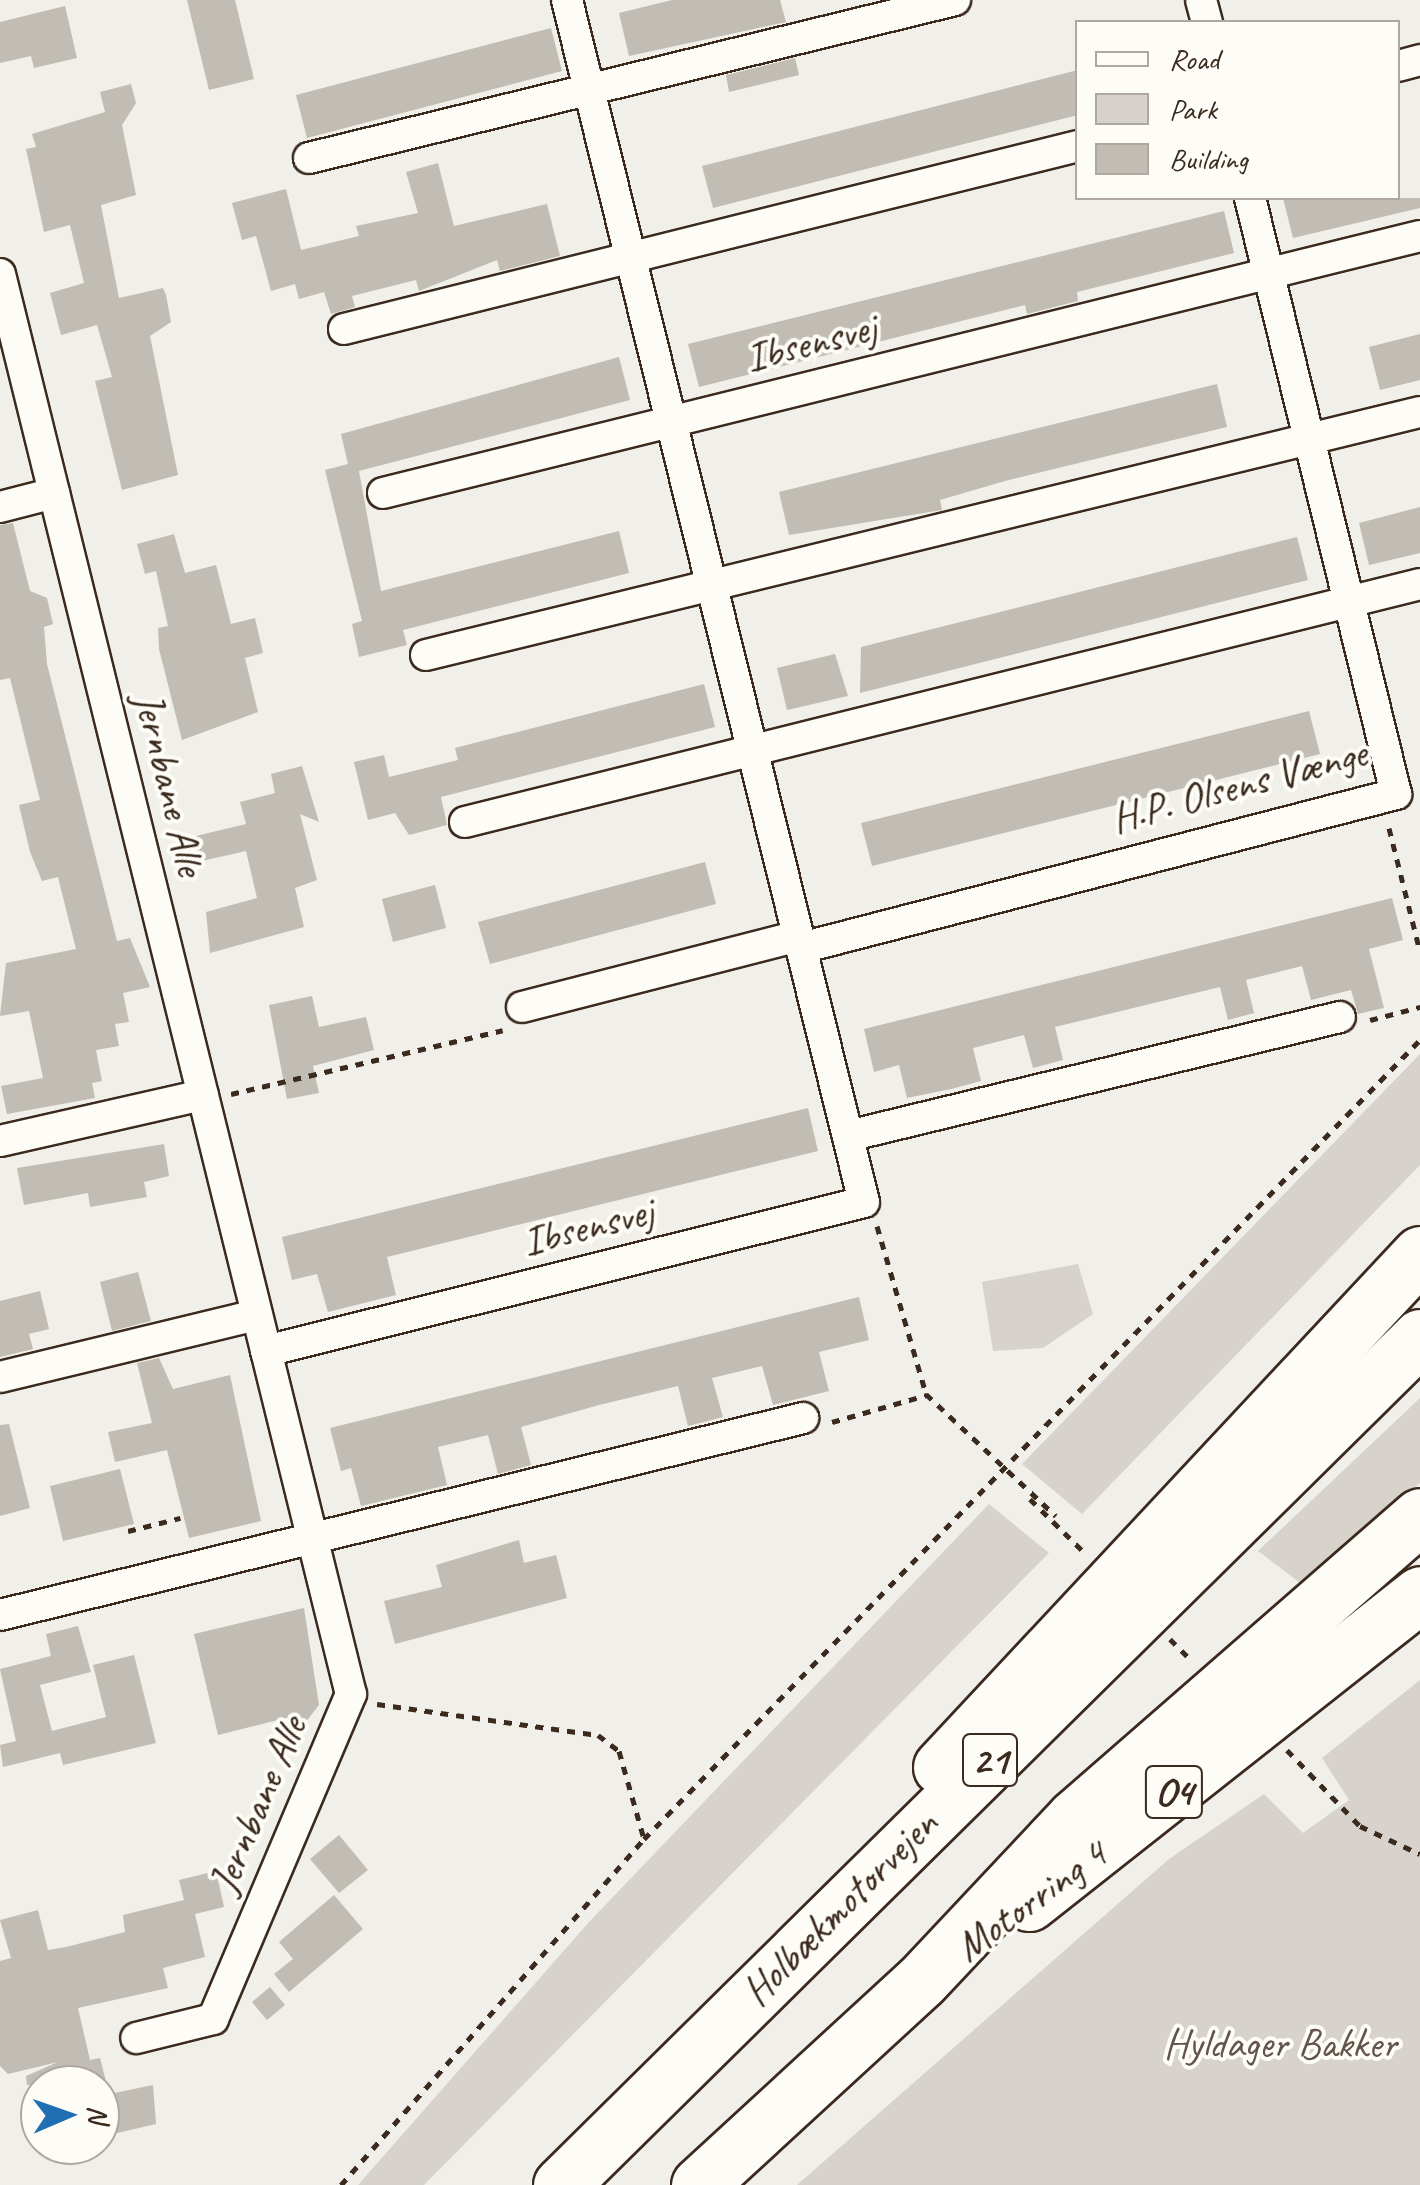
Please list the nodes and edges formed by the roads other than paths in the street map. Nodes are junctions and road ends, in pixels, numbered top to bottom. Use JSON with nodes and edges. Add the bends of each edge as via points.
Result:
{"nodes":[{"id":1,"x":567,"y":0,"type":"edge"},
{"id":2,"x":954,"y":0,"type":"edge"},
{"id":3,"x":588,"y":90,"type":"junction"},
{"id":4,"x":1075,"y":147,"type":"edge"},
{"id":5,"x":309,"y":158,"type":"dead end"},
{"id":6,"x":1250,"y":200,"type":"edge"},
{"id":7,"x":1420,"y":236,"type":"edge"},
{"id":8,"x":630,"y":257,"type":"junction"},
{"id":9,"x":0,"y":274,"type":"edge"},
{"id":10,"x":1269,"y":274,"type":"junction"},
{"id":11,"x":344,"y":329,"type":"dead end"},
{"id":12,"x":1420,"y":412,"type":"edge"},
{"id":13,"x":670,"y":422,"type":"junction"},
{"id":14,"x":1309,"y":440,"type":"junction"},
{"id":15,"x":383,"y":493,"type":"dead end"},
{"id":16,"x":54,"y":494,"type":"junction"},
{"id":17,"x":0,"y":507,"type":"edge"},
{"id":18,"x":1420,"y":584,"type":"edge"},
{"id":19,"x":712,"y":586,"type":"junction"},
{"id":20,"x":1349,"y":602,"type":"junction"},
{"id":21,"x":426,"y":655,"type":"dead end"},
{"id":22,"x":752,"y":752,"type":"junction"},
{"id":23,"x":1403,"y":785,"type":"edge"},
{"id":24,"x":465,"y":822,"type":"dead end"},
{"id":25,"x":799,"y":942,"type":"junction"},
{"id":26,"x":535,"y":1003,"type":"road end"},
{"id":27,"x":1340,"y":1017,"type":"road end"},
{"id":28,"x":203,"y":1097,"type":"junction"},
{"id":29,"x":848,"y":1136,"type":"junction"},
{"id":30,"x":0,"y":1141,"type":"edge"},
{"id":31,"x":1420,"y":1254,"type":"edge"},
{"id":32,"x":257,"y":1315,"type":"junction"},
{"id":33,"x":1420,"y":1337,"type":"edge"},
{"id":34,"x":266,"y":1351,"type":"junction"},
{"id":35,"x":0,"y":1376,"type":"edge"},
{"id":36,"x":803,"y":1418,"type":"road end"},
{"id":37,"x":1420,"y":1516,"type":"edge"},
{"id":38,"x":314,"y":1543,"type":"junction"},
{"id":39,"x":1420,"y":1594,"type":"edge"},
{"id":40,"x":0,"y":1615,"type":"edge"},
{"id":41,"x":840,"y":1908,"type":"junction"},
{"id":42,"x":921,"y":1981,"type":"junction"},
{"id":43,"x":136,"y":2038,"type":"dead end"},
{"id":44,"x":561,"y":2185,"type":"edge"},
{"id":45,"x":699,"y":2185,"type":"edge"}],
"edges":[{"from":1,"to":3,"type":"street"},
{"from":2,"to":3,"type":"street"},
{"from":3,"to":5,"type":"street"},
{"from":3,"to":8,"type":"street"},
{"from":4,"to":8,"type":"street"},
{"from":6,"to":10,"type":"street","name":"H.P. Olsens Vænge"},
{"from":7,"to":10,"type":"street"},
{"from":8,"to":11,"type":"street"},
{"from":8,"to":13,"type":"street"},
{"from":9,"to":16,"type":"street","name":"Jernbane Alle"},
{"from":10,"to":13,"type":"street","name":"Ibsensvej"},
{"from":10,"to":14,"type":"street","name":"H.P. Olsens Vænge"},
{"from":12,"to":14,"type":"street"},
{"from":13,"to":15,"type":"street","name":"Ibsensvej"},
{"from":13,"to":19,"type":"street"},
{"from":14,"to":19,"type":"street"},
{"from":14,"to":20,"type":"street","name":"H.P. Olsens Vænge"},
{"from":16,"to":17,"type":"street"},
{"from":16,"to":28,"type":"street","name":"Jernbane Alle"},
{"from":18,"to":20,"type":"street"},
{"from":19,"to":21,"type":"street"},
{"from":19,"to":22,"type":"street"},
{"from":20,"to":22,"type":"street"},
{"from":20,"to":23,"type":"street","name":"H.P. Olsens Vænge"},
{"from":22,"to":24,"type":"street"},
{"from":22,"to":25,"type":"street"},
{"from":23,"to":25,"type":"street","name":"H.P. Olsens Vænge"},
{"from":25,"to":26,"type":"street"},
{"from":25,"to":29,"type":"street"},
{"from":27,"to":29,"type":"street"},
{"from":28,"to":30,"type":"street"},
{"from":28,"to":32,"type":"street","name":"Jernbane Alle"},
{"from":29,"to":34,"type":"street","name":"Ibsensvej","via":[[864,1202]]},
{"from":31,"to":41,"type":"highway","via":[[970,1727]]},
{"from":32,"to":34,"type":"street","name":"Jernbane Alle"},
{"from":32,"to":35,"type":"street"},
{"from":33,"to":41,"type":"highway","name":"Holbækmotorvejen","number":"21"},
{"from":34,"to":38,"type":"street","name":"Jernbane Alle"},
{"from":36,"to":38,"type":"street"},
{"from":37,"to":42,"type":"highway","number":"21","via":[[1074,1818]]},
{"from":38,"to":40,"type":"street"},
{"from":38,"to":43,"type":"street","name":"Jernbane Alle","via":[[349,1700],[213,2019]]},
{"from":39,"to":42,"type":"highway","name":"Motorring 4","number":"O4"},
{"from":41,"to":44,"type":"highway","name":"Holbækmotorvejen","number":"21"},
{"from":42,"to":45,"type":"highway","number":"21"}]}
